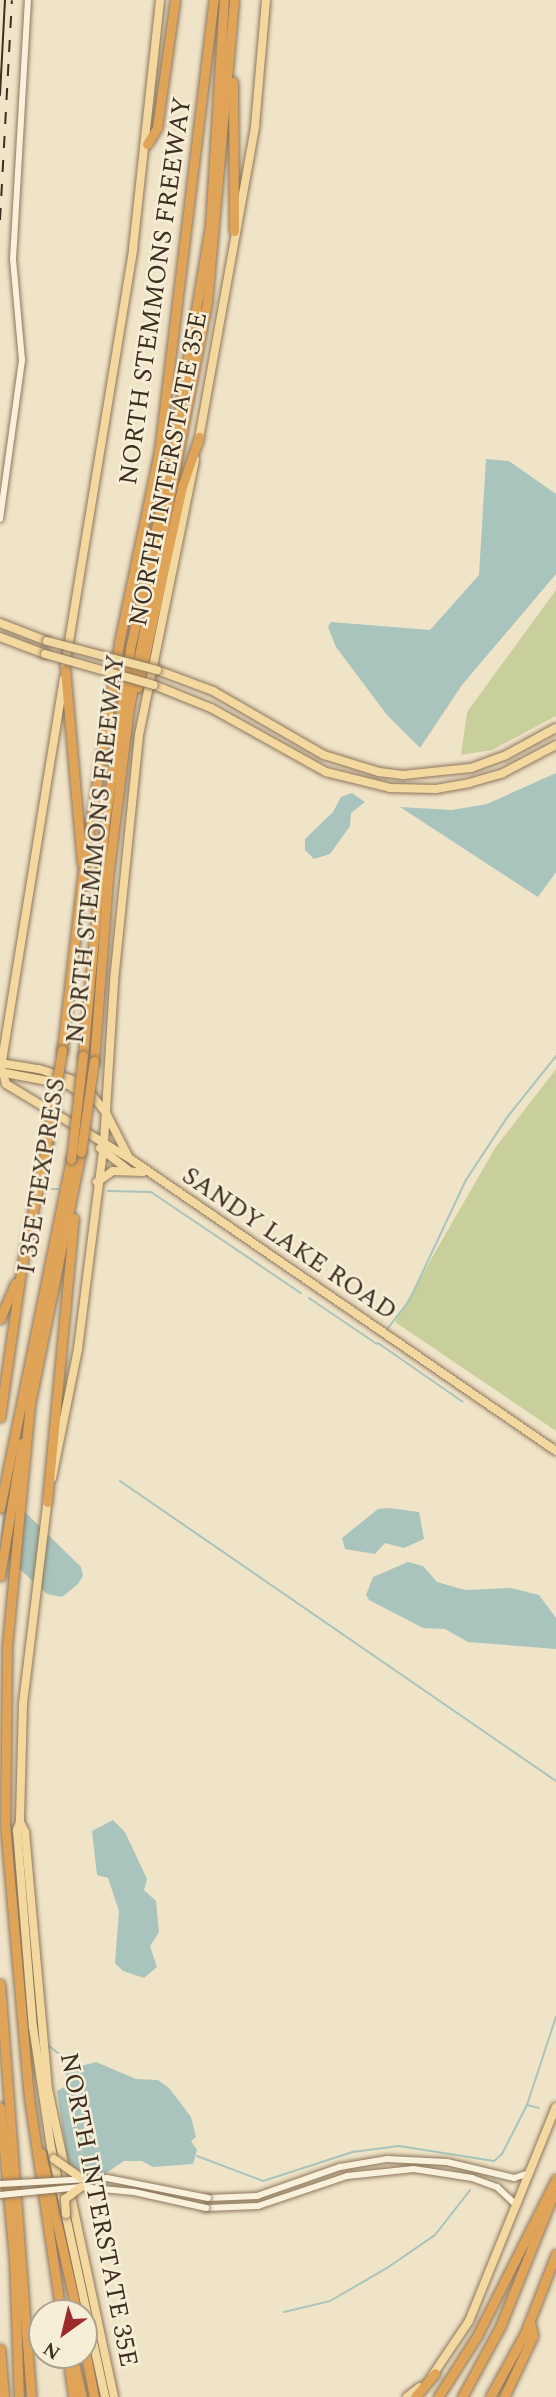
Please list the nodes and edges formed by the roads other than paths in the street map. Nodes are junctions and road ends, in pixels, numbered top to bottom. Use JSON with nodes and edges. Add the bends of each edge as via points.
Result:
{"nodes":[{"id":1,"x":28,"y":0,"type":"edge"},
{"id":2,"x":160,"y":0,"type":"edge"},
{"id":3,"x":175,"y":0,"type":"edge"},
{"id":4,"x":214,"y":0,"type":"edge"},
{"id":5,"x":224,"y":0,"type":"edge"},
{"id":6,"x":234,"y":0,"type":"edge"},
{"id":7,"x":266,"y":0,"type":"edge"},
{"id":8,"x":231,"y":64,"type":"junction"},
{"id":9,"x":147,"y":145,"type":"junction"},
{"id":10,"x":234,"y":231,"type":"junction"},
{"id":11,"x":199,"y":437,"type":"junction"},
{"id":12,"x":0,"y":519,"type":"edge"},
{"id":13,"x":0,"y":623,"type":"edge"},
{"id":14,"x":0,"y":638,"type":"edge"},
{"id":15,"x":65,"y":669,"type":"junction"},
{"id":16,"x":129,"y":708,"type":"junction"},
{"id":17,"x":556,"y":728,"type":"edge"},
{"id":18,"x":556,"y":745,"type":"edge"},
{"id":19,"x":83,"y":871,"type":"junction"},
{"id":20,"x":8,"y":1033,"type":"junction"},
{"id":21,"x":0,"y":1046,"type":"edge"},
{"id":22,"x":1,"y":1070,"type":"edge"},
{"id":23,"x":106,"y":1113,"type":"junction"},
{"id":24,"x":103,"y":1147,"type":"junction"},
{"id":25,"x":128,"y":1157,"type":"junction"},
{"id":26,"x":79,"y":1165,"type":"junction"},
{"id":27,"x":128,"y":1170,"type":"junction"},
{"id":28,"x":145,"y":1172,"type":"junction"},
{"id":29,"x":97,"y":1182,"type":"junction"},
{"id":30,"x":22,"y":1265,"type":"junction"},
{"id":31,"x":0,"y":1319,"type":"edge"},
{"id":32,"x":30,"y":1403,"type":"junction"},
{"id":33,"x":0,"y":1417,"type":"edge"},
{"id":34,"x":556,"y":1451,"type":"edge"},
{"id":35,"x":47,"y":1502,"type":"junction"},
{"id":36,"x":0,"y":1508,"type":"edge"},
{"id":37,"x":0,"y":1576,"type":"edge"},
{"id":38,"x":20,"y":1822,"type":"junction"},
{"id":39,"x":0,"y":1984,"type":"edge"},
{"id":40,"x":29,"y":2097,"type":"junction"},
{"id":41,"x":0,"y":2107,"type":"edge"},
{"id":42,"x":556,"y":2107,"type":"edge"},
{"id":43,"x":54,"y":2159,"type":"junction"},
{"id":44,"x":528,"y":2173,"type":"junction"},
{"id":45,"x":80,"y":2177,"type":"junction"},
{"id":46,"x":58,"y":2178,"type":"junction"},
{"id":47,"x":556,"y":2179,"type":"edge"},
{"id":48,"x":0,"y":2184,"type":"edge"},
{"id":49,"x":81,"y":2187,"type":"junction"},
{"id":50,"x":556,"y":2187,"type":"edge"},
{"id":51,"x":60,"y":2189,"type":"junction"},
{"id":52,"x":0,"y":2195,"type":"edge"},
{"id":53,"x":516,"y":2205,"type":"junction"},
{"id":54,"x":66,"y":2214,"type":"junction"},
{"id":55,"x":556,"y":2254,"type":"edge"},
{"id":56,"x":59,"y":2299,"type":"edge"},
{"id":57,"x":74,"y":2299,"type":"edge"},
{"id":58,"x":530,"y":2320,"type":"junction"},
{"id":59,"x":0,"y":2349,"type":"edge"},
{"id":60,"x":70,"y":2369,"type":"edge"},
{"id":61,"x":73,"y":2369,"type":"edge"},
{"id":62,"x":89,"y":2369,"type":"edge"},
{"id":63,"x":435,"y":2372,"type":"junction"},
{"id":64,"x":109,"y":2395,"type":"edge"},
{"id":65,"x":4,"y":2397,"type":"edge"},
{"id":66,"x":19,"y":2397,"type":"edge"},
{"id":67,"x":31,"y":2397,"type":"edge"},
{"id":68,"x":73,"y":2397,"type":"edge"},
{"id":69,"x":82,"y":2397,"type":"edge"},
{"id":70,"x":94,"y":2397,"type":"edge"},
{"id":71,"x":124,"y":2397,"type":"edge"},
{"id":72,"x":407,"y":2397,"type":"edge"},
{"id":73,"x":415,"y":2397,"type":"edge"},
{"id":74,"x":438,"y":2397,"type":"edge"},
{"id":75,"x":462,"y":2397,"type":"edge"},
{"id":76,"x":490,"y":2397,"type":"edge"},
{"id":77,"x":504,"y":2397,"type":"edge"}],
"edges":[{"from":1,"to":12,"type":"street","via":[[13,259],[22,360]]},
{"from":2,"to":9,"type":"main road"},
{"from":3,"to":9,"type":"highway","via":[[157,128]]},
{"from":4,"to":19,"type":"highway","name":"NORTH STEMMONS FREEWAY","via":[[159,452],[119,643]]},
{"from":5,"to":36,"type":"highway","name":"I 35E TEXPRESS","bridge":true,"via":[[210,226],[171,459],[130,649],[105,821],[71,1159]]},
{"from":6,"to":8,"type":"highway","name":"NORTH STEMMONS FREEWAY"},
{"from":7,"to":10,"type":"main road","name":"NORTH INTERSTATE 35E","via":[[258,108]]},
{"from":8,"to":10,"type":"highway"},
{"from":8,"to":16,"type":"highway","name":"NORTH STEMMONS FREEWAY","via":[[217,221],[197,366]]},
{"from":9,"to":15,"type":"main road"},
{"from":10,"to":11,"type":"main road","name":"NORTH INTERSTATE 35E"},
{"from":11,"to":16,"type":"highway","via":[[182,487],[138,687]]},
{"from":11,"to":23,"type":"main road","name":"NORTH INTERSTATE 35E","via":[[139,735],[114,981]]},
{"from":13,"to":17,"type":"main road","bridge":true,"via":[[213,691],[324,755],[379,772],[403,775],[471,768]]},
{"from":14,"to":18,"type":"main road","bridge":true,"via":[[154,685],[211,708],[326,772],[390,788],[436,789],[469,783],[503,773]]},
{"from":15,"to":19,"type":"highway"},
{"from":15,"to":20,"type":"main road"},
{"from":16,"to":26,"type":"highway","name":"NORTH STEMMONS FREEWAY","bridge":true,"via":[[108,878],[94,1061]]},
{"from":19,"to":30,"type":"highway","name":"NORTH STEMMONS FREEWAY","bridge":true,"via":[[62,1050]]},
{"from":20,"to":21,"type":"main road"},
{"from":20,"to":22,"type":"main road"},
{"from":22,"to":23,"type":"main road","via":[[69,1085]]},
{"from":22,"to":24,"type":"main road","name":"SANDY LAKE ROAD","via":[[6,1084]]},
{"from":23,"to":24,"type":"main road","name":"NORTH INTERSTATE 35E"},
{"from":23,"to":25,"type":"main road"},
{"from":24,"to":25,"type":"main road","name":"SANDY LAKE ROAD"},
{"from":24,"to":27,"type":"main road"},
{"from":24,"to":29,"type":"main road","name":"NORTH INTERSTATE 35E"},
{"from":25,"to":28,"type":"main road","name":"SANDY LAKE ROAD"},
{"from":26,"to":32,"type":"highway","name":"NORTH STEMMONS FREEWAY"},
{"from":26,"to":35,"type":"highway"},
{"from":27,"to":28,"type":"main road"},
{"from":27,"to":29,"type":"main road","via":[[113,1171]]},
{"from":28,"to":34,"type":"main road","name":"SANDY LAKE ROAD"},
{"from":29,"to":35,"type":"main road","name":"NORTH INTERSTATE 35E","via":[[78,1349]]},
{"from":30,"to":31,"type":"highway"},
{"from":30,"to":33,"type":"highway","name":"NORTH STEMMONS FREEWAY"},
{"from":32,"to":37,"type":"highway","name":"NORTH STEMMONS FREEWAY","via":[[8,1507]]},
{"from":32,"to":40,"type":"highway","via":[[8,1633],[5,1824]]},
{"from":35,"to":38,"type":"main road","name":"NORTH INTERSTATE 35E","via":[[23,1704]]},
{"from":38,"to":43,"type":"main road","name":"NORTH INTERSTATE 35E","via":[[17,1830],[33,2027]]},
{"from":38,"to":64,"type":"main road","name":"NORTH INTERSTATE 35E","via":[[25,1832],[48,2089]]},
{"from":39,"to":67,"type":"highway"},
{"from":40,"to":56,"type":"highway"},
{"from":40,"to":57,"type":"highway"},
{"from":41,"to":66,"type":"highway","via":[[14,2257]]},
{"from":42,"to":44,"type":"main road"},
{"from":43,"to":45,"type":"main road","bridge":true},
{"from":43,"to":46,"type":"main road","name":"NORTH INTERSTATE 35E","bridge":true},
{"from":44,"to":45,"type":"street","bridge":true,"via":[[514,2178],[447,2162],[387,2159],[340,2166],[257,2196],[208,2198],[126,2181]]},
{"from":44,"to":53,"type":"main road"},
{"from":45,"to":46,"type":"street","bridge":true},
{"from":46,"to":48,"type":"street","bridge":true},
{"from":46,"to":51,"type":"main road","name":"NORTH INTERSTATE 35E","bridge":true},
{"from":47,"to":74,"type":"highway","via":[[495,2301]]},
{"from":49,"to":51,"type":"street","bridge":true},
{"from":49,"to":53,"type":"street","bridge":true,"via":[[134,2192],[206,2208],[258,2206],[347,2176],[414,2169],[472,2178],[497,2187]]},
{"from":49,"to":54,"type":"main road","bridge":true,"via":[[65,2199]]},
{"from":50,"to":75,"type":"highway","via":[[500,2327]]},
{"from":51,"to":52,"type":"street","bridge":true},
{"from":51,"to":54,"type":"main road","name":"NORTH INTERSTATE 35E","bridge":true},
{"from":53,"to":63,"type":"main road","via":[[469,2321]]},
{"from":54,"to":64,"type":"main road","name":"NORTH INTERSTATE 35E","bridge":true},
{"from":55,"to":58,"type":"highway"},
{"from":58,"to":76,"type":"highway"},
{"from":58,"to":77,"type":"highway","via":[[533,2336]]},
{"from":59,"to":65,"type":"highway"},
{"from":60,"to":68,"type":"highway"},
{"from":61,"to":69,"type":"highway"},
{"from":62,"to":70,"type":"highway"},
{"from":63,"to":72,"type":"main road"},
{"from":63,"to":73,"type":"highway"},
{"from":64,"to":71,"type":"main road"}]}
